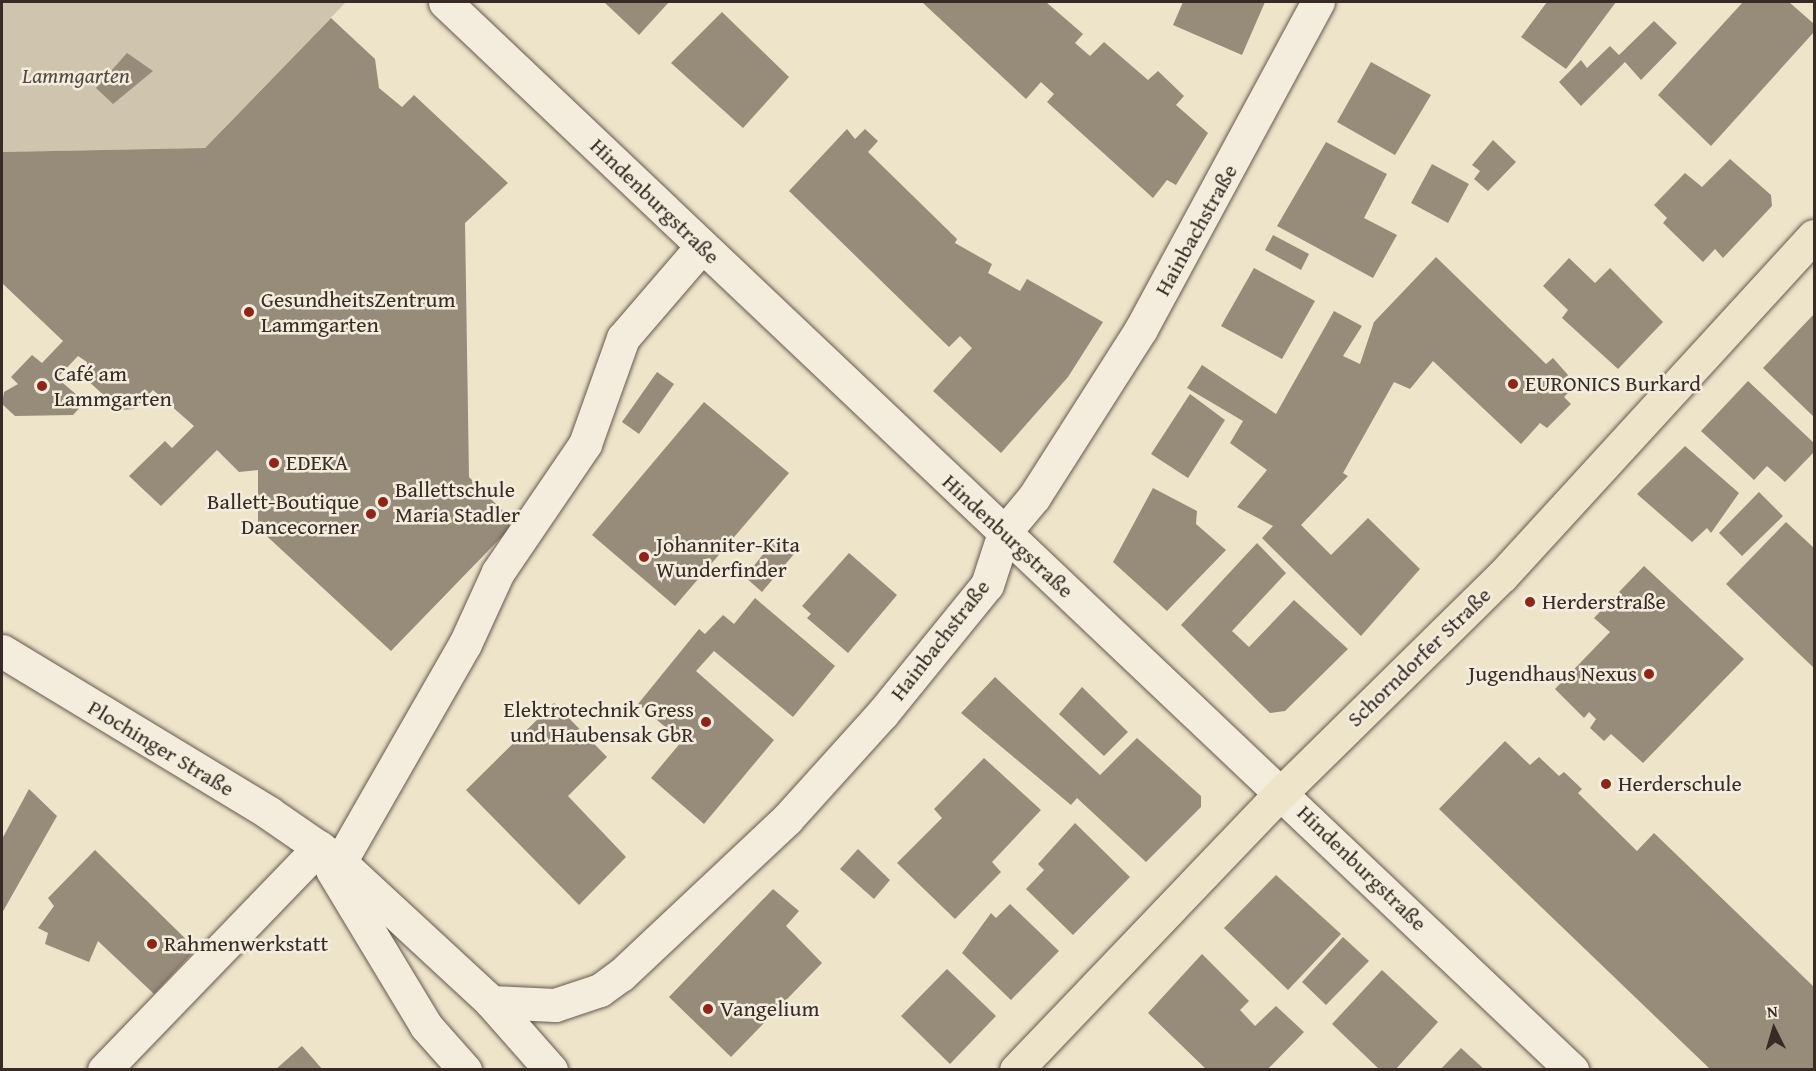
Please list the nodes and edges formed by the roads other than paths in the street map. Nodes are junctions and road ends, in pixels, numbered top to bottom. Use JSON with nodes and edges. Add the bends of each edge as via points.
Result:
{"nodes":[{"id":1,"x":445,"y":2,"type":"edge"},
{"id":2,"x":1318,"y":2,"type":"edge"},
{"id":3,"x":1815,"y":237,"type":"edge"},
{"id":4,"x":702,"y":246,"type":"junction"},
{"id":5,"x":1004,"y":533,"type":"junction"},
{"id":6,"x":2,"y":651,"type":"edge"},
{"id":7,"x":1283,"y":791,"type":"junction"},
{"id":8,"x":330,"y":855,"type":"junction"},
{"id":9,"x":491,"y":1002,"type":"junction"},
{"id":10,"x":426,"y":1026,"type":"junction"},
{"id":11,"x":104,"y":1070,"type":"edge"},
{"id":12,"x":434,"y":1070,"type":"edge"},
{"id":13,"x":465,"y":1070,"type":"edge"},
{"id":14,"x":551,"y":1070,"type":"edge"},
{"id":15,"x":1016,"y":1070,"type":"edge"},
{"id":16,"x":1572,"y":1070,"type":"edge"}],
"edges":[{"from":1,"to":4,"type":"street","name":"Hindenburgstraße"},
{"from":2,"to":5,"type":"street","name":"Hainbachstraße","via":[[1141,329],[1034,497]]},
{"from":3,"to":7,"type":"main road","name":"Schorndorfer Straße","via":[[1502,576]]},
{"from":4,"to":5,"type":"street","name":"Hindenburgstraße"},
{"from":4,"to":8,"type":"street","via":[[623,338],[585,444],[498,572],[465,644]]},
{"from":5,"to":7,"type":"street","name":"Hindenburgstraße"},
{"from":5,"to":9,"type":"street","name":"Hainbachstraße","via":[[987,585],[882,714],[787,819],[621,975],[600,990],[555,1005]]},
{"from":6,"to":8,"type":"street","name":"Plochinger Straße"},
{"from":7,"to":15,"type":"main road","name":"Schorndorfer Straße"},
{"from":7,"to":16,"type":"street","name":"Hindenburgstraße"},
{"from":8,"to":9,"type":"street","name":"Plochinger Straße"},
{"from":8,"to":10,"type":"street","name":"Plochinger Straße"},
{"from":8,"to":11,"type":"street"},
{"from":9,"to":14,"type":"street","name":"Plochinger Straße"},
{"from":10,"to":12,"type":"street"},
{"from":10,"to":13,"type":"street","name":"Plochinger Straße"}]}
